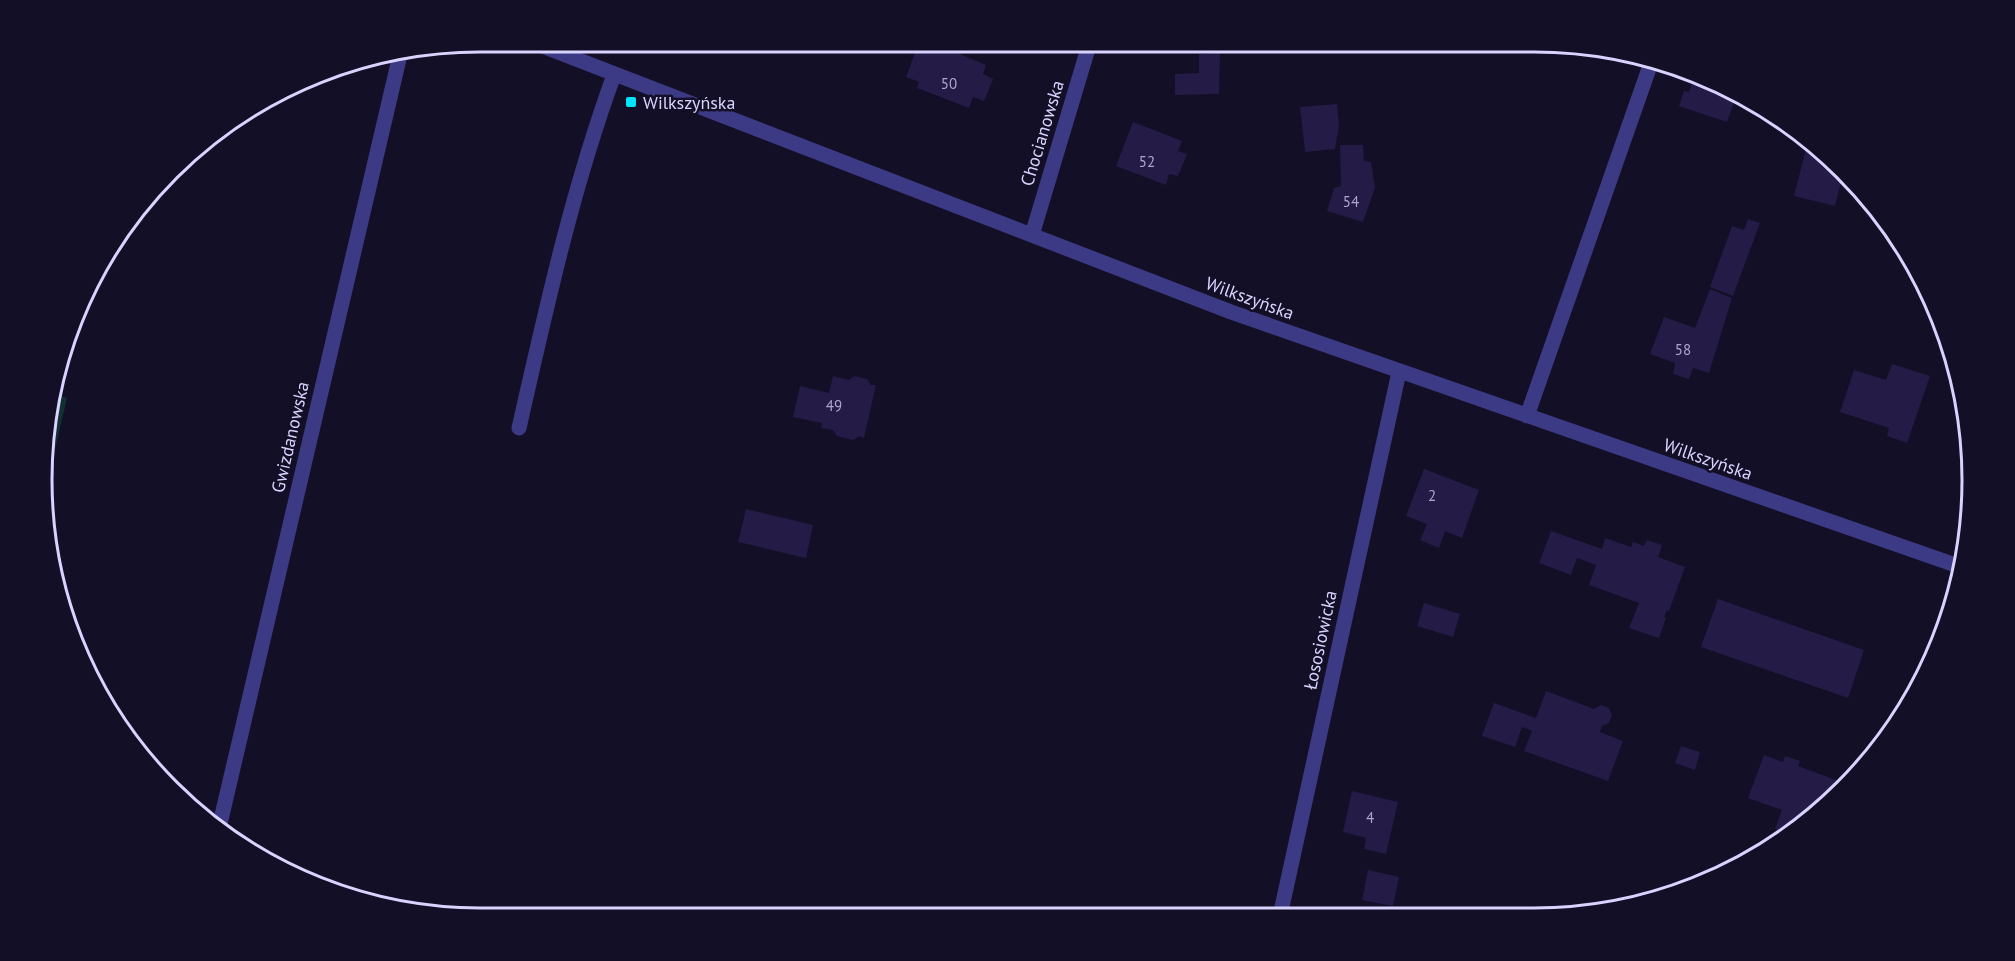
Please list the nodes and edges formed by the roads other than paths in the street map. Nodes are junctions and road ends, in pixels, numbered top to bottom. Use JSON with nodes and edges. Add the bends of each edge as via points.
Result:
{"nodes":[{"id":1,"x":557,"y":52,"type":"edge"},
{"id":2,"x":1087,"y":52,"type":"edge"},
{"id":3,"x":399,"y":61,"type":"edge"},
{"id":4,"x":1649,"y":68,"type":"edge"},
{"id":5,"x":614,"y":75,"type":"junction"},
{"id":6,"x":1032,"y":235,"type":"junction"},
{"id":7,"x":1399,"y":372,"type":"junction"},
{"id":8,"x":1527,"y":416,"type":"junction"},
{"id":9,"x":519,"y":428,"type":"dead end"},
{"id":10,"x":1954,"y":564,"type":"edge"},
{"id":11,"x":221,"y":821,"type":"edge"},
{"id":12,"x":1282,"y":908,"type":"edge"}],
"edges":[{"from":1,"to":5,"type":"street","name":"Wilkszyńska"},
{"from":2,"to":6,"type":"street","name":"Chocianowska"},
{"from":3,"to":11,"type":"street","name":"Gwizdanowska"},
{"from":4,"to":8,"type":"street"},
{"from":5,"to":6,"type":"street","name":"Wilkszyńska"},
{"from":5,"to":9,"type":"street","via":[[584,160]]},
{"from":6,"to":7,"type":"street","name":"Wilkszyńska"},
{"from":7,"to":8,"type":"street","name":"Wilkszyńska"},
{"from":7,"to":12,"type":"street","name":"Łososiowicka"},
{"from":8,"to":10,"type":"street","name":"Wilkszyńska"}]}
